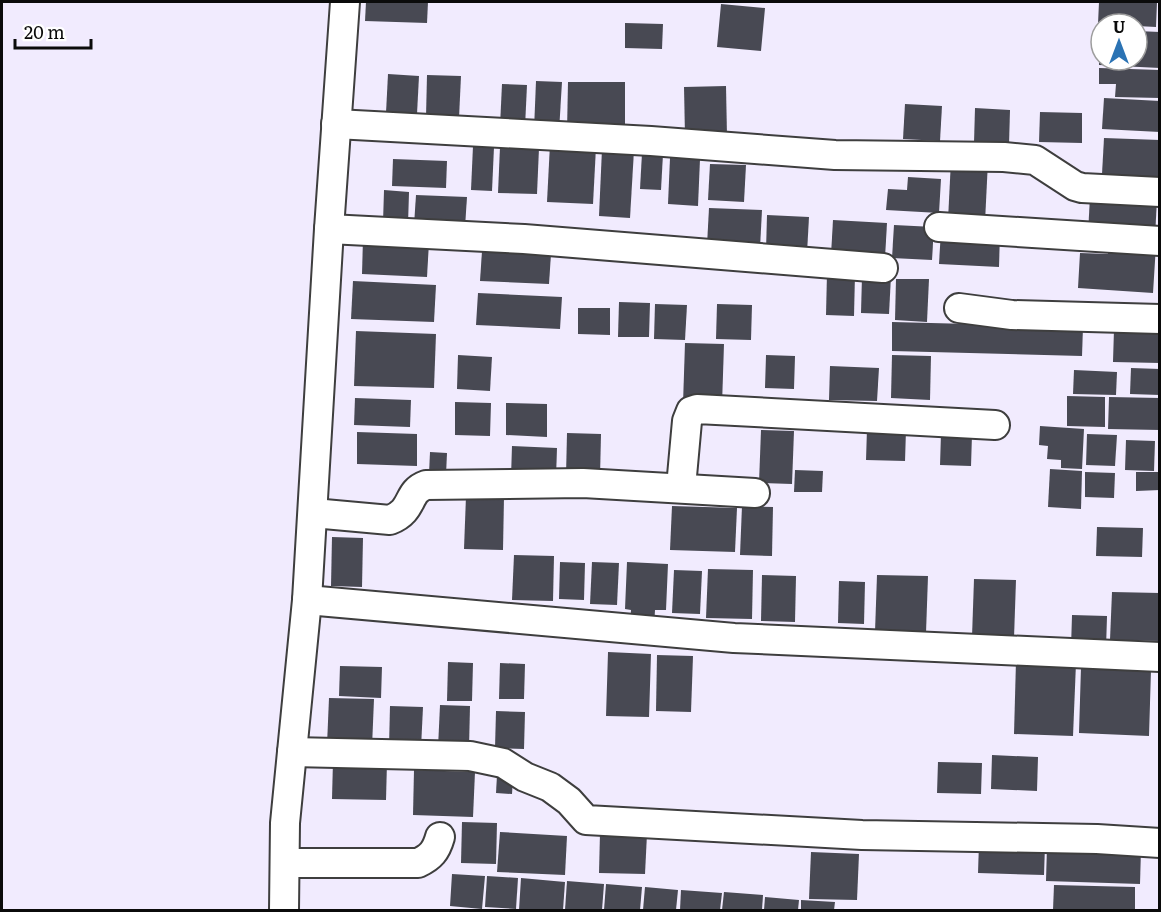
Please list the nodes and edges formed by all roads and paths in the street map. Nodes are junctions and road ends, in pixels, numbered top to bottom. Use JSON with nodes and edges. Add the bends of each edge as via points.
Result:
{"nodes":[{"id":1,"x":345,"y":2,"type":"edge"},
{"id":2,"x":336,"y":124,"type":"junction"},
{"id":3,"x":1160,"y":192,"type":"edge"},
{"id":4,"x":939,"y":227,"type":"dead end"},
{"id":5,"x":329,"y":229,"type":"junction"},
{"id":6,"x":1160,"y":241,"type":"edge"},
{"id":7,"x":883,"y":268,"type":"dead end"},
{"id":8,"x":959,"y":308,"type":"dead end"},
{"id":9,"x":1160,"y":319,"type":"edge"},
{"id":10,"x":995,"y":425,"type":"dead end"},
{"id":11,"x":681,"y":487,"type":"junction"},
{"id":12,"x":755,"y":493,"type":"dead end"},
{"id":13,"x":313,"y":513,"type":"junction"},
{"id":14,"x":307,"y":600,"type":"junction"},
{"id":15,"x":1160,"y":657,"type":"edge"},
{"id":16,"x":292,"y":752,"type":"junction"},
{"id":17,"x":441,"y":837,"type":"dead end"},
{"id":18,"x":1160,"y":843,"type":"edge"},
{"id":19,"x":285,"y":862,"type":"junction"},
{"id":20,"x":284,"y":910,"type":"edge"}],
"edges":[{"from":1,"to":2,"type":"street"},
{"from":2,"to":3,"type":"street","via":[[835,155],[1004,157],[1035,160],[1082,188]]},
{"from":2,"to":5,"type":"street"},
{"from":4,"to":6,"type":"street"},
{"from":5,"to":7,"type":"street","via":[[524,239]]},
{"from":5,"to":13,"type":"street"},
{"from":8,"to":9,"type":"street","via":[[1012,315]]},
{"from":10,"to":11,"type":"street","via":[[697,409],[691,411],[687,421]]},
{"from":11,"to":12,"type":"street"},
{"from":11,"to":13,"type":"street","via":[[583,483],[426,485],[418,488],[401,515],[390,520]]},
{"from":13,"to":14,"type":"street"},
{"from":14,"to":15,"type":"street","via":[[734,638]]},
{"from":14,"to":16,"type":"street"},
{"from":16,"to":18,"type":"street","via":[[470,756],[502,763],[550,787],[586,820],[862,835]]},
{"from":16,"to":19,"type":"street"},
{"from":17,"to":19,"type":"street","via":[[437,849],[418,862]]},
{"from":19,"to":20,"type":"street"}]}
